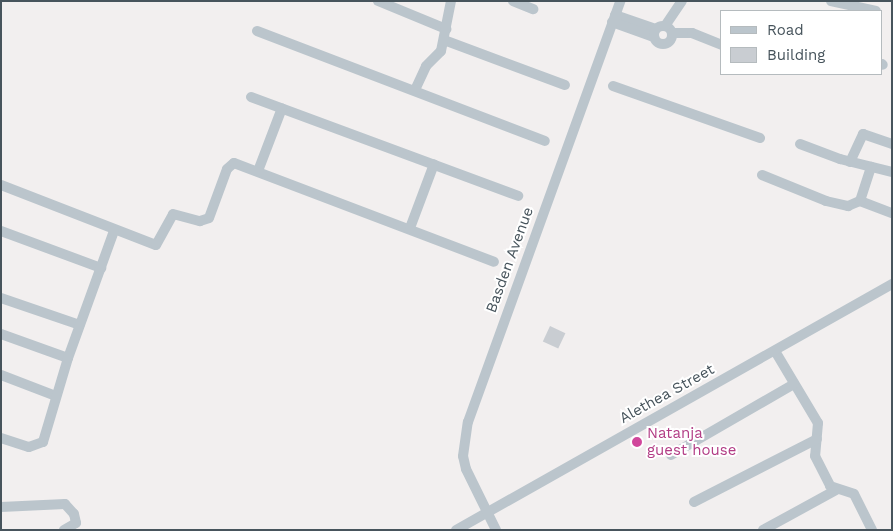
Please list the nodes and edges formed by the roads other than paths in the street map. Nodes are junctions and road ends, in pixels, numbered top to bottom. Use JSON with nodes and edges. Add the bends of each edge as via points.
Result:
{"nodes":[{"id":1,"x":378,"y":1,"type":"edge"},
{"id":2,"x":451,"y":1,"type":"edge"},
{"id":3,"x":513,"y":1,"type":"edge"},
{"id":4,"x":620,"y":1,"type":"edge"},
{"id":5,"x":682,"y":1,"type":"edge"},
{"id":6,"x":831,"y":1,"type":"edge"},
{"id":7,"x":533,"y":9,"type":"dead end"},
{"id":8,"x":872,"y":10,"type":"edge"},
{"id":9,"x":614,"y":19,"type":"junction"},
{"id":10,"x":446,"y":29,"type":"junction"},
{"id":11,"x":257,"y":31,"type":"dead end"},
{"id":12,"x":662,"y":31,"type":"junction"},
{"id":13,"x":444,"y":40,"type":"junction"},
{"id":14,"x":720,"y":44,"type":"edge"},
{"id":15,"x":565,"y":85,"type":"dead end"},
{"id":16,"x":613,"y":86,"type":"dead end"},
{"id":17,"x":415,"y":90,"type":"junction"},
{"id":18,"x":251,"y":97,"type":"dead end"},
{"id":19,"x":282,"y":108,"type":"junction"},
{"id":20,"x":760,"y":138,"type":"dead end"},
{"id":21,"x":545,"y":141,"type":"dead end"},
{"id":22,"x":800,"y":144,"type":"dead end"},
{"id":23,"x":892,"y":144,"type":"edge"},
{"id":24,"x":850,"y":162,"type":"junction"},
{"id":25,"x":434,"y":164,"type":"junction"},
{"id":26,"x":871,"y":167,"type":"junction"},
{"id":27,"x":258,"y":171,"type":"junction"},
{"id":28,"x":892,"y":172,"type":"edge"},
{"id":29,"x":762,"y":175,"type":"dead end"},
{"id":30,"x":1,"y":186,"type":"edge"},
{"id":31,"x":518,"y":196,"type":"dead end"},
{"id":32,"x":860,"y":201,"type":"junction"},
{"id":33,"x":892,"y":213,"type":"edge"},
{"id":34,"x":410,"y":228,"type":"junction"},
{"id":35,"x":1,"y":231,"type":"edge"},
{"id":36,"x":114,"y":231,"type":"junction"},
{"id":37,"x":494,"y":262,"type":"dead end"},
{"id":38,"x":101,"y":268,"type":"junction"},
{"id":39,"x":892,"y":284,"type":"edge"},
{"id":40,"x":1,"y":298,"type":"edge"},
{"id":41,"x":80,"y":325,"type":"junction"},
{"id":42,"x":1,"y":334,"type":"edge"},
{"id":43,"x":775,"y":351,"type":"junction"},
{"id":44,"x":68,"y":358,"type":"junction"},
{"id":45,"x":1,"y":375,"type":"edge"},
{"id":46,"x":794,"y":384,"type":"junction"},
{"id":47,"x":56,"y":396,"type":"junction"},
{"id":48,"x":1,"y":438,"type":"edge"},
{"id":49,"x":817,"y":439,"type":"junction"},
{"id":50,"x":671,"y":455,"type":"dead end"},
{"id":51,"x":836,"y":490,"type":"junction"},
{"id":52,"x":694,"y":502,"type":"dead end"},
{"id":53,"x":1,"y":507,"type":"edge"},
{"id":54,"x":487,"y":513,"type":"junction"},
{"id":55,"x":64,"y":530,"type":"edge"},
{"id":56,"x":456,"y":530,"type":"edge"},
{"id":57,"x":496,"y":530,"type":"edge"},
{"id":58,"x":763,"y":530,"type":"edge"},
{"id":59,"x":872,"y":530,"type":"edge"}],
"edges":[{"from":1,"to":10,"type":"street"},
{"from":2,"to":10,"type":"street"},
{"from":3,"to":7,"type":"street"},
{"from":4,"to":9,"type":"street","name":"Basden Avenue"},
{"from":5,"to":12,"type":"street"},
{"from":6,"to":8,"type":"street"},
{"from":9,"to":12,"type":"street"},
{"from":9,"to":54,"type":"street","name":"Basden Avenue","via":[[468,422],[464,456]]},
{"from":10,"to":13,"type":"street"},
{"from":11,"to":17,"type":"street"},
{"from":12,"to":14,"type":"street","via":[[692,33]]},
{"from":13,"to":15,"type":"street"},
{"from":13,"to":17,"type":"street","via":[[441,51],[426,66]]},
{"from":16,"to":20,"type":"street"},
{"from":17,"to":21,"type":"street"},
{"from":18,"to":19,"type":"street"},
{"from":19,"to":25,"type":"street"},
{"from":19,"to":27,"type":"street"},
{"from":22,"to":24,"type":"street"},
{"from":23,"to":24,"type":"street","via":[[863,134]]},
{"from":24,"to":26,"type":"street"},
{"from":25,"to":31,"type":"street"},
{"from":25,"to":34,"type":"street"},
{"from":26,"to":28,"type":"street"},
{"from":26,"to":32,"type":"street"},
{"from":27,"to":34,"type":"street"},
{"from":27,"to":36,"type":"street","via":[[234,163],[230,165],[209,218],[200,221],[173,214],[156,245]]},
{"from":29,"to":32,"type":"street","via":[[842,205],[854,206]]},
{"from":30,"to":36,"type":"street"},
{"from":32,"to":33,"type":"street"},
{"from":34,"to":37,"type":"street"},
{"from":35,"to":38,"type":"street"},
{"from":36,"to":38,"type":"street"},
{"from":38,"to":41,"type":"street"},
{"from":39,"to":43,"type":"street","name":"Alethea Street"},
{"from":40,"to":41,"type":"street"},
{"from":41,"to":44,"type":"street"},
{"from":42,"to":44,"type":"street"},
{"from":43,"to":46,"type":"street"},
{"from":43,"to":54,"type":"street","name":"Alethea Street"},
{"from":44,"to":47,"type":"street"},
{"from":45,"to":47,"type":"street"},
{"from":46,"to":49,"type":"street","via":[[818,423]]},
{"from":46,"to":50,"type":"street"},
{"from":47,"to":48,"type":"street","via":[[43,442],[29,447]]},
{"from":49,"to":51,"type":"street","via":[[815,456]]},
{"from":49,"to":52,"type":"street"},
{"from":51,"to":58,"type":"street"},
{"from":51,"to":59,"type":"street","via":[[854,494]]},
{"from":53,"to":55,"type":"street","via":[[64,504],[74,514],[76,523]]},
{"from":54,"to":56,"type":"street","name":"Alethea Street"},
{"from":54,"to":57,"type":"street","name":"Basden Avenue"}]}
